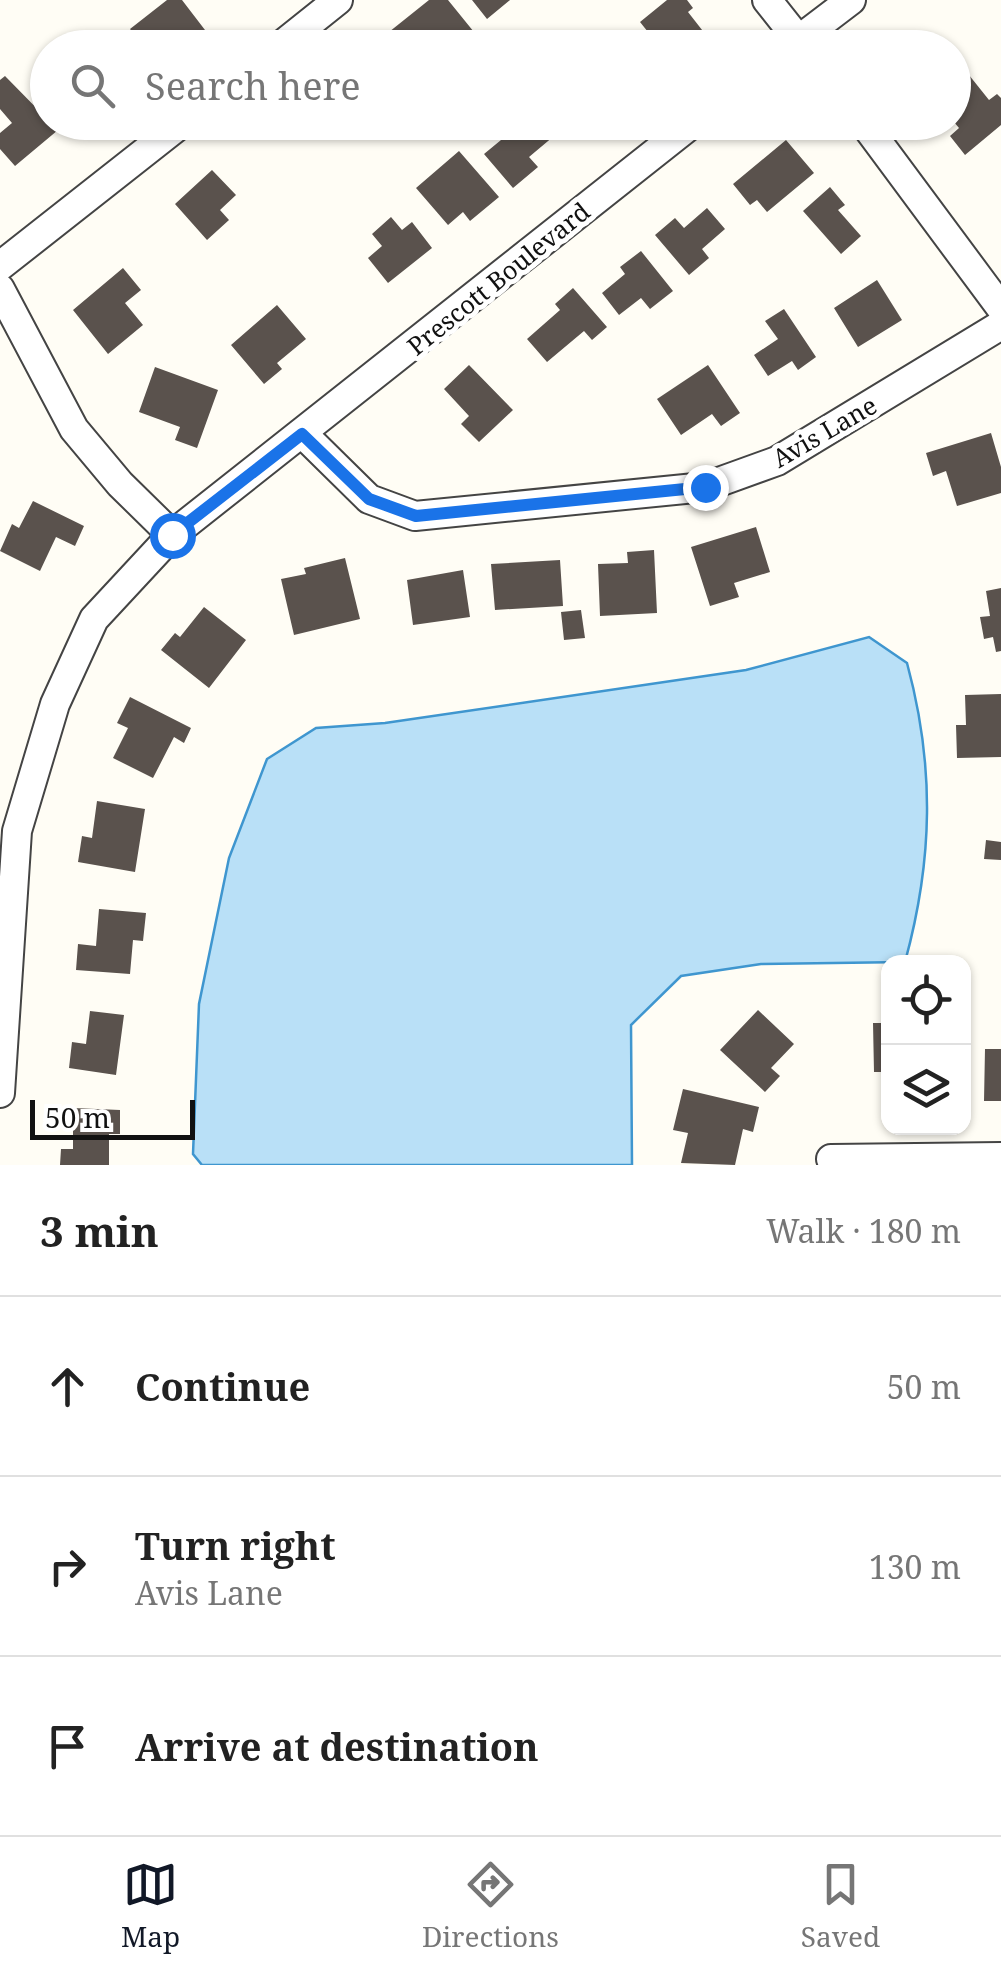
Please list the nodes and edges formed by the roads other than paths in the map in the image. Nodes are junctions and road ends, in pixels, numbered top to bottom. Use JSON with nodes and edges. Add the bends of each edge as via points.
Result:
{"nodes":[{"id":1,"x":338,"y":0,"type":"edge"},
{"id":2,"x":767,"y":0,"type":"edge"},
{"id":3,"x":850,"y":0,"type":"edge"},
{"id":4,"x":300,"y":30,"type":"edge"},
{"id":5,"x":787,"y":30,"type":"edge"},
{"id":6,"x":815,"y":30,"type":"edge"},
{"id":7,"x":159,"y":140,"type":"edge"},
{"id":8,"x":671,"y":140,"type":"edge"},
{"id":9,"x":876,"y":140,"type":"edge"},
{"id":10,"x":0,"y":266,"type":"edge"},
{"id":11,"x":0,"y":289,"type":"edge"},
{"id":12,"x":1001,"y":308,"type":"edge"},
{"id":13,"x":1001,"y":325,"type":"edge"},
{"id":14,"x":302,"y":434,"type":"junction"},
{"id":15,"x":172,"y":535,"type":"junction"},
{"id":16,"x":0,"y":1093,"type":"edge"},
{"id":17,"x":1001,"y":1156,"type":"edge"},
{"id":18,"x":831,"y":1159,"type":"dead end"}],
"edges":[{"from":1,"to":4,"type":"street"},
{"from":2,"to":5,"type":"street"},
{"from":3,"to":6,"type":"street"},
{"from":7,"to":10,"type":"street"},
{"from":8,"to":14,"type":"street","name":"Prescott Boulevard"},
{"from":9,"to":12,"type":"street"},
{"from":11,"to":15,"type":"street","via":[[74,429]]},
{"from":13,"to":14,"type":"street","name":"Avis Lane","via":[[776,461],[705,487],[416,516],[369,499]]},
{"from":14,"to":15,"type":"street","name":"Prescott Boulevard"},
{"from":15,"to":16,"type":"street","via":[[94,620],[55,704],[17,831]]},
{"from":17,"to":18,"type":"street"}]}
